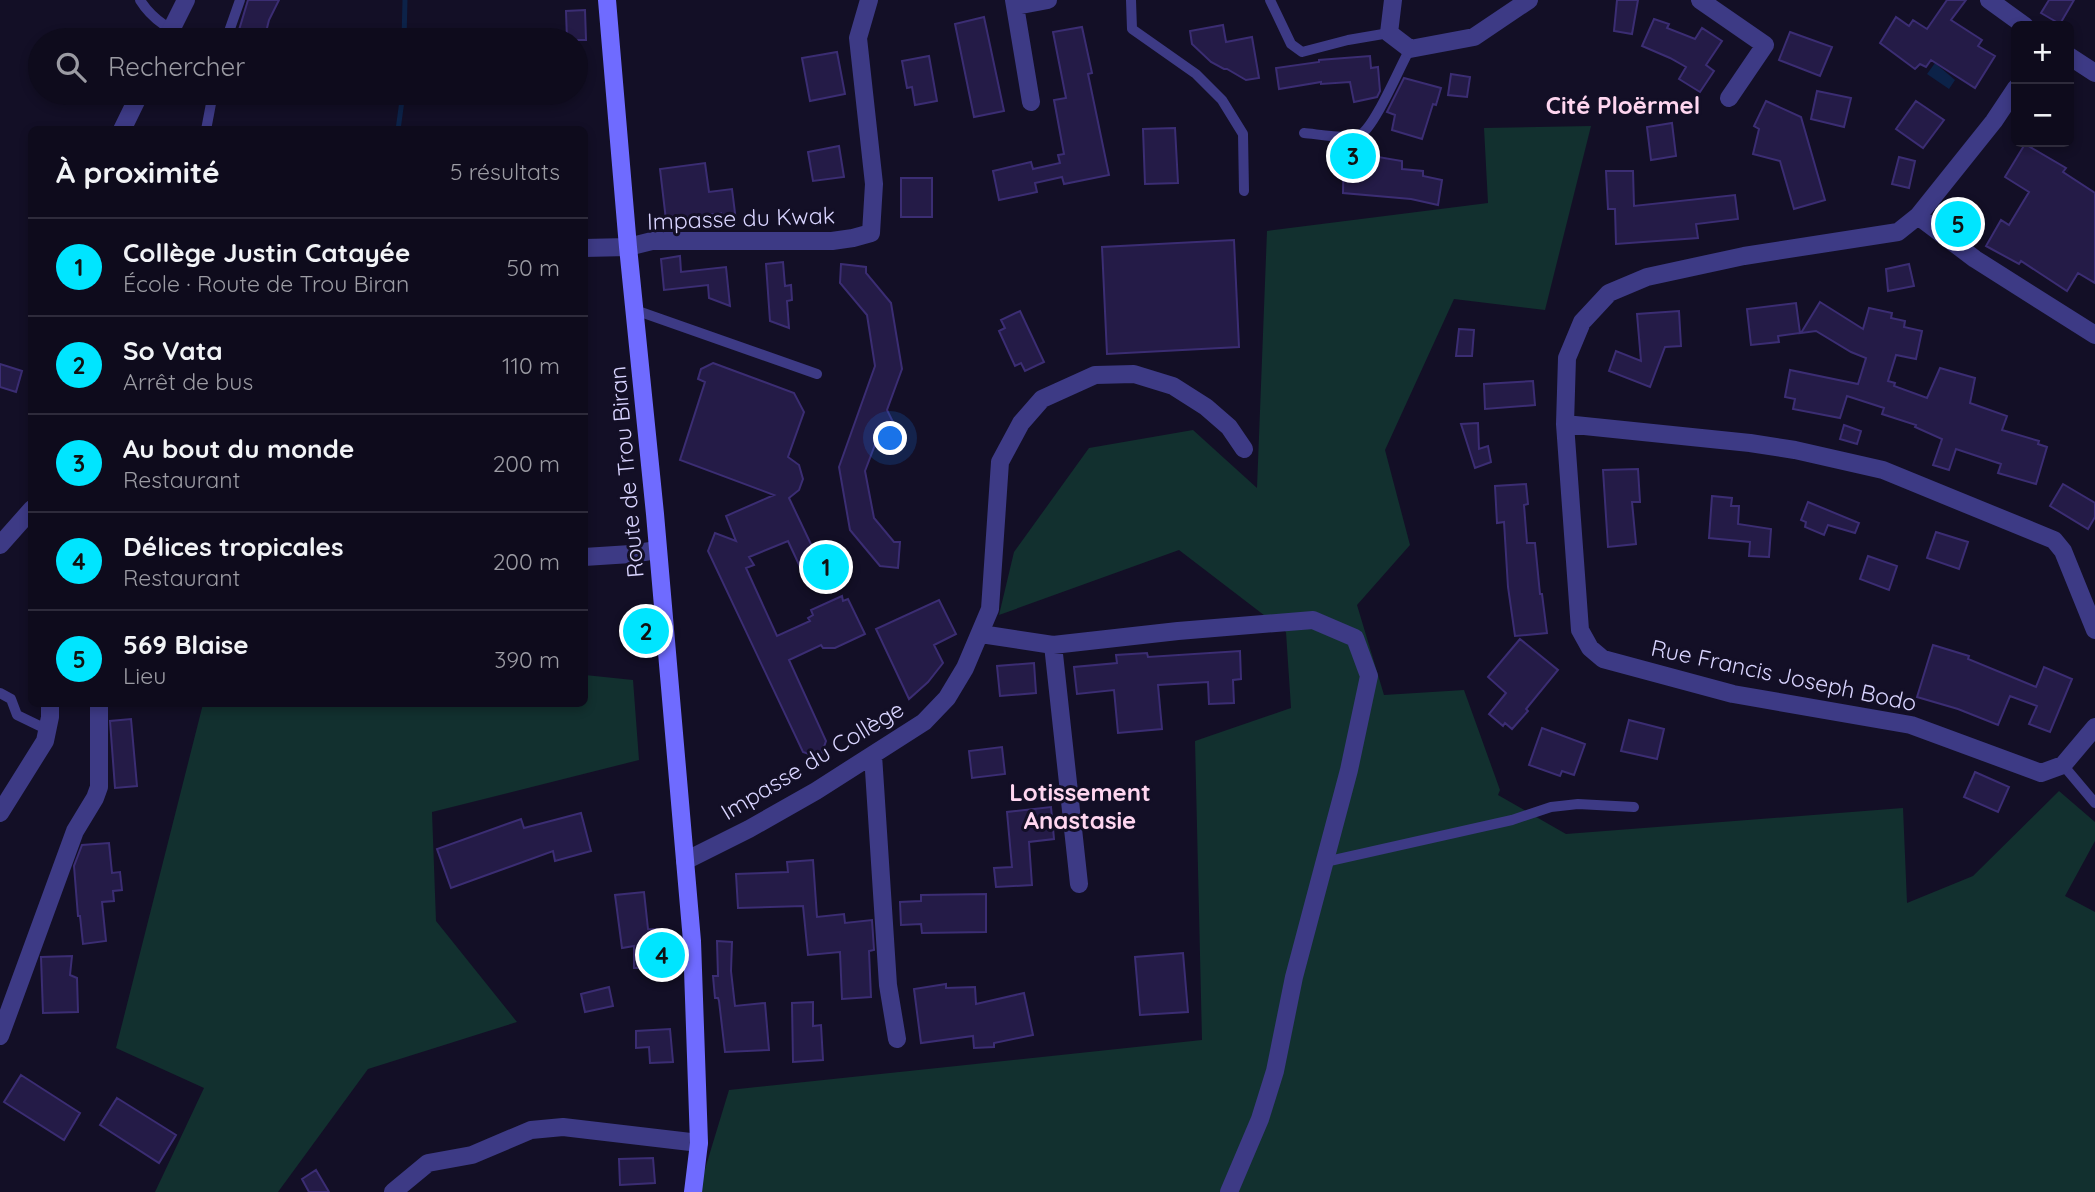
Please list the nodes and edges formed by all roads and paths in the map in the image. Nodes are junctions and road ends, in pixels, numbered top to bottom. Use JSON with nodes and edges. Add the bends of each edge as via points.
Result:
{"nodes":[{"id":1,"x":140,"y":0,"type":"edge"},
{"id":2,"x":186,"y":0,"type":"edge"},
{"id":3,"x":240,"y":0,"type":"edge"},
{"id":4,"x":607,"y":0,"type":"edge"},
{"id":5,"x":869,"y":0,"type":"edge"},
{"id":6,"x":1048,"y":0,"type":"edge"},
{"id":7,"x":1130,"y":0,"type":"edge"},
{"id":8,"x":1270,"y":0,"type":"edge"},
{"id":9,"x":1393,"y":0,"type":"edge"},
{"id":10,"x":1529,"y":0,"type":"edge"},
{"id":11,"x":1700,"y":0,"type":"edge"},
{"id":12,"x":1989,"y":0,"type":"edge"},
{"id":13,"x":1015,"y":3,"type":"edge"},
{"id":14,"x":2018,"y":21,"type":"edge"},
{"id":15,"x":162,"y":28,"type":"edge"},
{"id":16,"x":172,"y":28,"type":"edge"},
{"id":17,"x":230,"y":28,"type":"edge"},
{"id":18,"x":1389,"y":33,"type":"junction"},
{"id":19,"x":1410,"y":49,"type":"junction"},
{"id":20,"x":2074,"y":59,"type":"edge"},
{"id":21,"x":2095,"y":73,"type":"edge"},
{"id":22,"x":2011,"y":96,"type":"edge"},
{"id":23,"x":1729,"y":98,"type":"dead end"},
{"id":24,"x":1031,"y":102,"type":"dead end"},
{"id":25,"x":134,"y":105,"type":"edge"},
{"id":26,"x":211,"y":105,"type":"edge"},
{"id":27,"x":124,"y":126,"type":"edge"},
{"id":28,"x":207,"y":126,"type":"edge"},
{"id":29,"x":1304,"y":133,"type":"dead end"},
{"id":30,"x":1244,"y":191,"type":"dead end"},
{"id":31,"x":1918,"y":216,"type":"junction"},
{"id":32,"x":628,"y":247,"type":"junction"},
{"id":33,"x":588,"y":248,"type":"edge"},
{"id":34,"x":635,"y":310,"type":"junction"},
{"id":35,"x":2095,"y":335,"type":"edge"},
{"id":36,"x":817,"y":374,"type":"dead end"},
{"id":37,"x":1565,"y":424,"type":"junction"},
{"id":38,"x":1244,"y":450,"type":"dead end"},
{"id":39,"x":28,"y":514,"type":"edge"},
{"id":40,"x":0,"y":545,"type":"edge"},
{"id":41,"x":657,"y":550,"type":"junction"},
{"id":42,"x":588,"y":557,"type":"edge"},
{"id":43,"x":2095,"y":630,"type":"edge"},
{"id":44,"x":981,"y":634,"type":"junction"},
{"id":45,"x":1053,"y":645,"type":"junction"},
{"id":46,"x":0,"y":693,"type":"edge"},
{"id":47,"x":50,"y":707,"type":"edge"},
{"id":48,"x":99,"y":707,"type":"edge"},
{"id":49,"x":2095,"y":727,"type":"edge"},
{"id":50,"x":48,"y":730,"type":"junction"},
{"id":51,"x":873,"y":755,"type":"junction"},
{"id":52,"x":2063,"y":765,"type":"junction"},
{"id":53,"x":2095,"y":803,"type":"edge"},
{"id":54,"x":1634,"y":807,"type":"dead end"},
{"id":55,"x":0,"y":813,"type":"edge"},
{"id":56,"x":685,"y":861,"type":"junction"},
{"id":57,"x":1325,"y":862,"type":"junction"},
{"id":58,"x":1079,"y":884,"type":"dead end"},
{"id":59,"x":0,"y":1036,"type":"edge"},
{"id":60,"x":897,"y":1039,"type":"dead end"},
{"id":61,"x":699,"y":1143,"type":"junction"},
{"id":62,"x":393,"y":1192,"type":"edge"},
{"id":63,"x":692,"y":1192,"type":"edge"},
{"id":64,"x":1229,"y":1192,"type":"edge"}],
"edges":[{"from":1,"to":15,"type":"lane"},
{"from":2,"to":16,"type":"street"},
{"from":3,"to":17,"type":"lane"},
{"from":4,"to":32,"type":"main road","name":"Route de Trou Biran"},
{"from":5,"to":32,"type":"street","name":"Impasse du Kwak","via":[[858,38],[874,184],[871,233],[832,241],[652,241]]},
{"from":6,"to":13,"type":"street"},
{"from":7,"to":30,"type":"lane","via":[[1132,29],[1196,74],[1222,100],[1243,134]]},
{"from":8,"to":18,"type":"lane","via":[[1292,44],[1302,52]]},
{"from":9,"to":18,"type":"street"},
{"from":10,"to":19,"type":"street","via":[[1474,37]]},
{"from":11,"to":23,"type":"street","via":[[1765,46]]},
{"from":12,"to":14,"type":"street"},
{"from":13,"to":24,"type":"street"},
{"from":18,"to":19,"type":"street"},
{"from":19,"to":29,"type":"lane","via":[[1373,122],[1360,135]]},
{"from":20,"to":21,"type":"street"},
{"from":22,"to":31,"type":"street","name":"Rue Francis Joseph Bodo"},
{"from":25,"to":27,"type":"street"},
{"from":26,"to":28,"type":"lane"},
{"from":31,"to":35,"type":"street","via":[[1975,259]]},
{"from":31,"to":37,"type":"street","name":"Rue Francis Joseph Bodo","via":[[1898,232],[1744,256],[1647,277],[1609,293],[1582,322],[1567,358]]},
{"from":32,"to":33,"type":"street"},
{"from":32,"to":34,"type":"main road","name":"Route de Trou Biran"},
{"from":34,"to":36,"type":"lane"},
{"from":34,"to":41,"type":"main road","name":"Route de Trou Biran"},
{"from":37,"to":43,"type":"street","via":[[1750,443],[1893,474],[2054,540],[2063,551]]},
{"from":37,"to":52,"type":"street","name":"Rue Francis Joseph Bodo","via":[[1580,629],[1590,648],[1603,659],[1733,694],[1911,725],[2041,773]]},
{"from":38,"to":44,"type":"street","name":"Impasse du Collège","via":[[1229,427],[1206,407],[1172,386],[1134,374],[1096,375],[1042,399],[1021,423],[1000,462],[990,608]]},
{"from":39,"to":40,"type":"street"},
{"from":41,"to":42,"type":"street"},
{"from":41,"to":56,"type":"main road","name":"Route de Trou Biran"},
{"from":44,"to":45,"type":"street"},
{"from":44,"to":51,"type":"street","name":"Impasse du Collège","via":[[947,698],[924,722]]},
{"from":45,"to":57,"type":"street","via":[[1312,620],[1355,638],[1369,676]]},
{"from":45,"to":58,"type":"street"},
{"from":46,"to":50,"type":"lane","via":[[11,699],[17,715]]},
{"from":47,"to":50,"type":"street"},
{"from":48,"to":59,"type":"street","via":[[99,787],[75,831]]},
{"from":49,"to":52,"type":"street"},
{"from":50,"to":55,"type":"street","via":[[41,750]]},
{"from":51,"to":56,"type":"street","name":"Impasse du Collège","via":[[750,829]]},
{"from":51,"to":60,"type":"street","via":[[888,985]]},
{"from":52,"to":53,"type":"lane"},
{"from":54,"to":57,"type":"lane","via":[[1551,807]]},
{"from":56,"to":61,"type":"main road","name":"Route de Trou Biran"},
{"from":57,"to":64,"type":"street","via":[[1275,1071]]},
{"from":61,"to":62,"type":"street","via":[[563,1127],[531,1130],[472,1155],[428,1163]]},
{"from":61,"to":63,"type":"main road","name":"Route de Trou Biran"}]}
